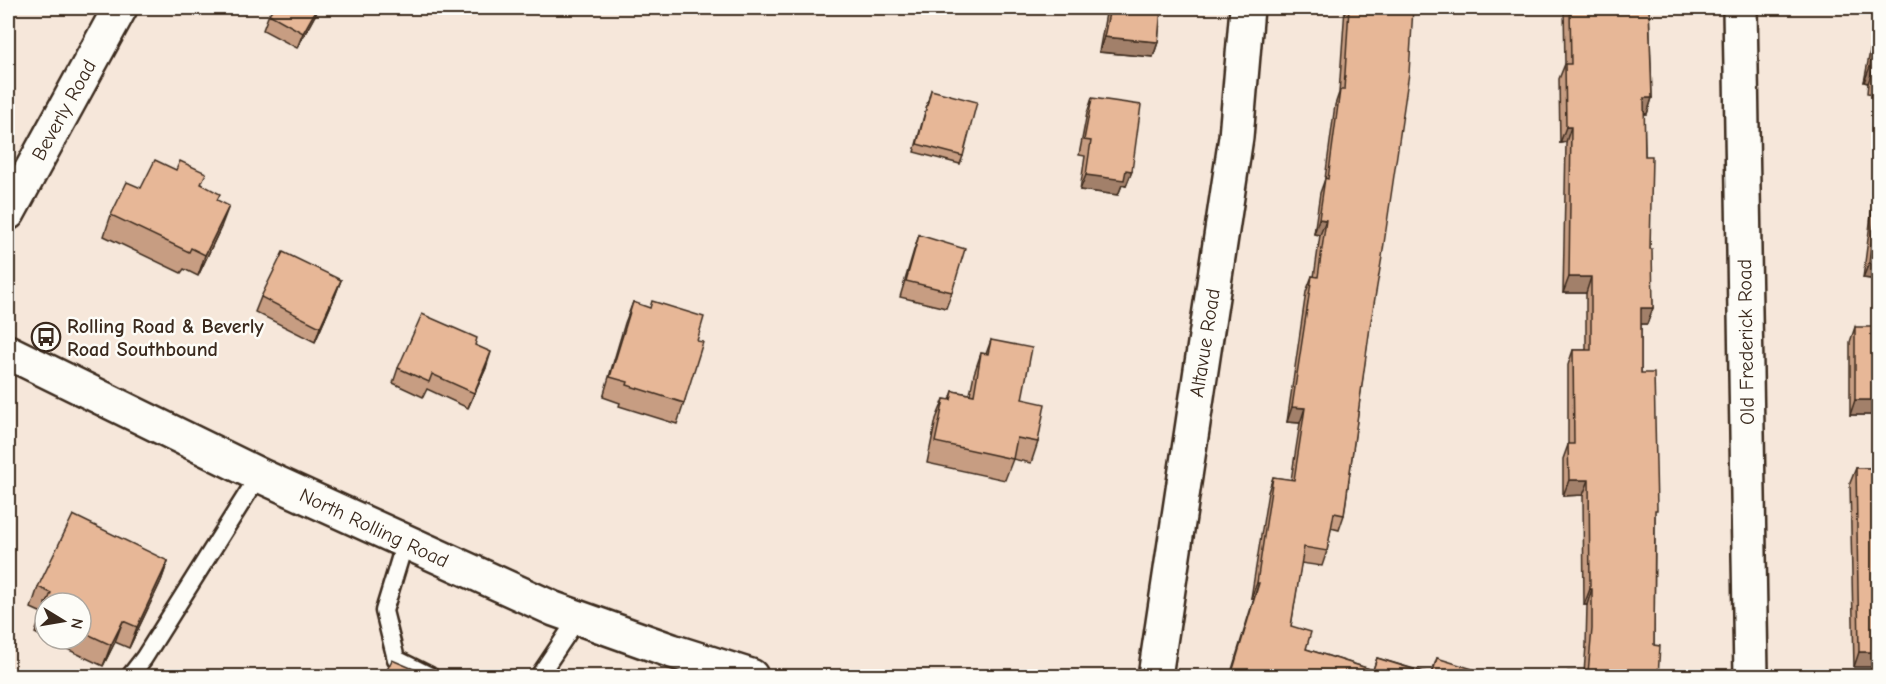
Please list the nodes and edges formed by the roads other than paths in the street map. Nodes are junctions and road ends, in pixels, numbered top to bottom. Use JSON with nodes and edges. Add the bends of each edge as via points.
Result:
{"nodes":[{"id":1,"x":120,"y":8,"type":"edge"},
{"id":2,"x":1247,"y":8,"type":"edge"},
{"id":3,"x":1740,"y":8,"type":"edge"},
{"id":4,"x":8,"y":213,"type":"edge"},
{"id":5,"x":8,"y":352,"type":"edge"},
{"id":6,"x":259,"y":475,"type":"junction"},
{"id":7,"x":405,"y":542,"type":"junction"},
{"id":8,"x":578,"y":618,"type":"junction"},
{"id":9,"x":1757,"y":675,"type":"edge"},
{"id":10,"x":130,"y":676,"type":"edge"},
{"id":11,"x":430,"y":676,"type":"edge"},
{"id":12,"x":539,"y":676,"type":"edge"},
{"id":13,"x":751,"y":676,"type":"edge"},
{"id":14,"x":1155,"y":676,"type":"edge"}],
"edges":[{"from":1,"to":4,"type":"street","name":"Beverly Road"},
{"from":2,"to":14,"type":"street","name":"Altavue Road","via":[[1236,137]]},
{"from":3,"to":9,"type":"street","name":"Old Frederick Road"},
{"from":5,"to":6,"type":"street","name":"North Rolling Road"},
{"from":6,"to":7,"type":"street","name":"North Rolling Road"},
{"from":6,"to":10,"type":"lane"},
{"from":7,"to":8,"type":"street","name":"North Rolling Road"},
{"from":7,"to":11,"type":"lane","via":[[384,611],[396,658]]},
{"from":8,"to":12,"type":"lane"},
{"from":8,"to":13,"type":"street","name":"North Rolling Road"}]}
